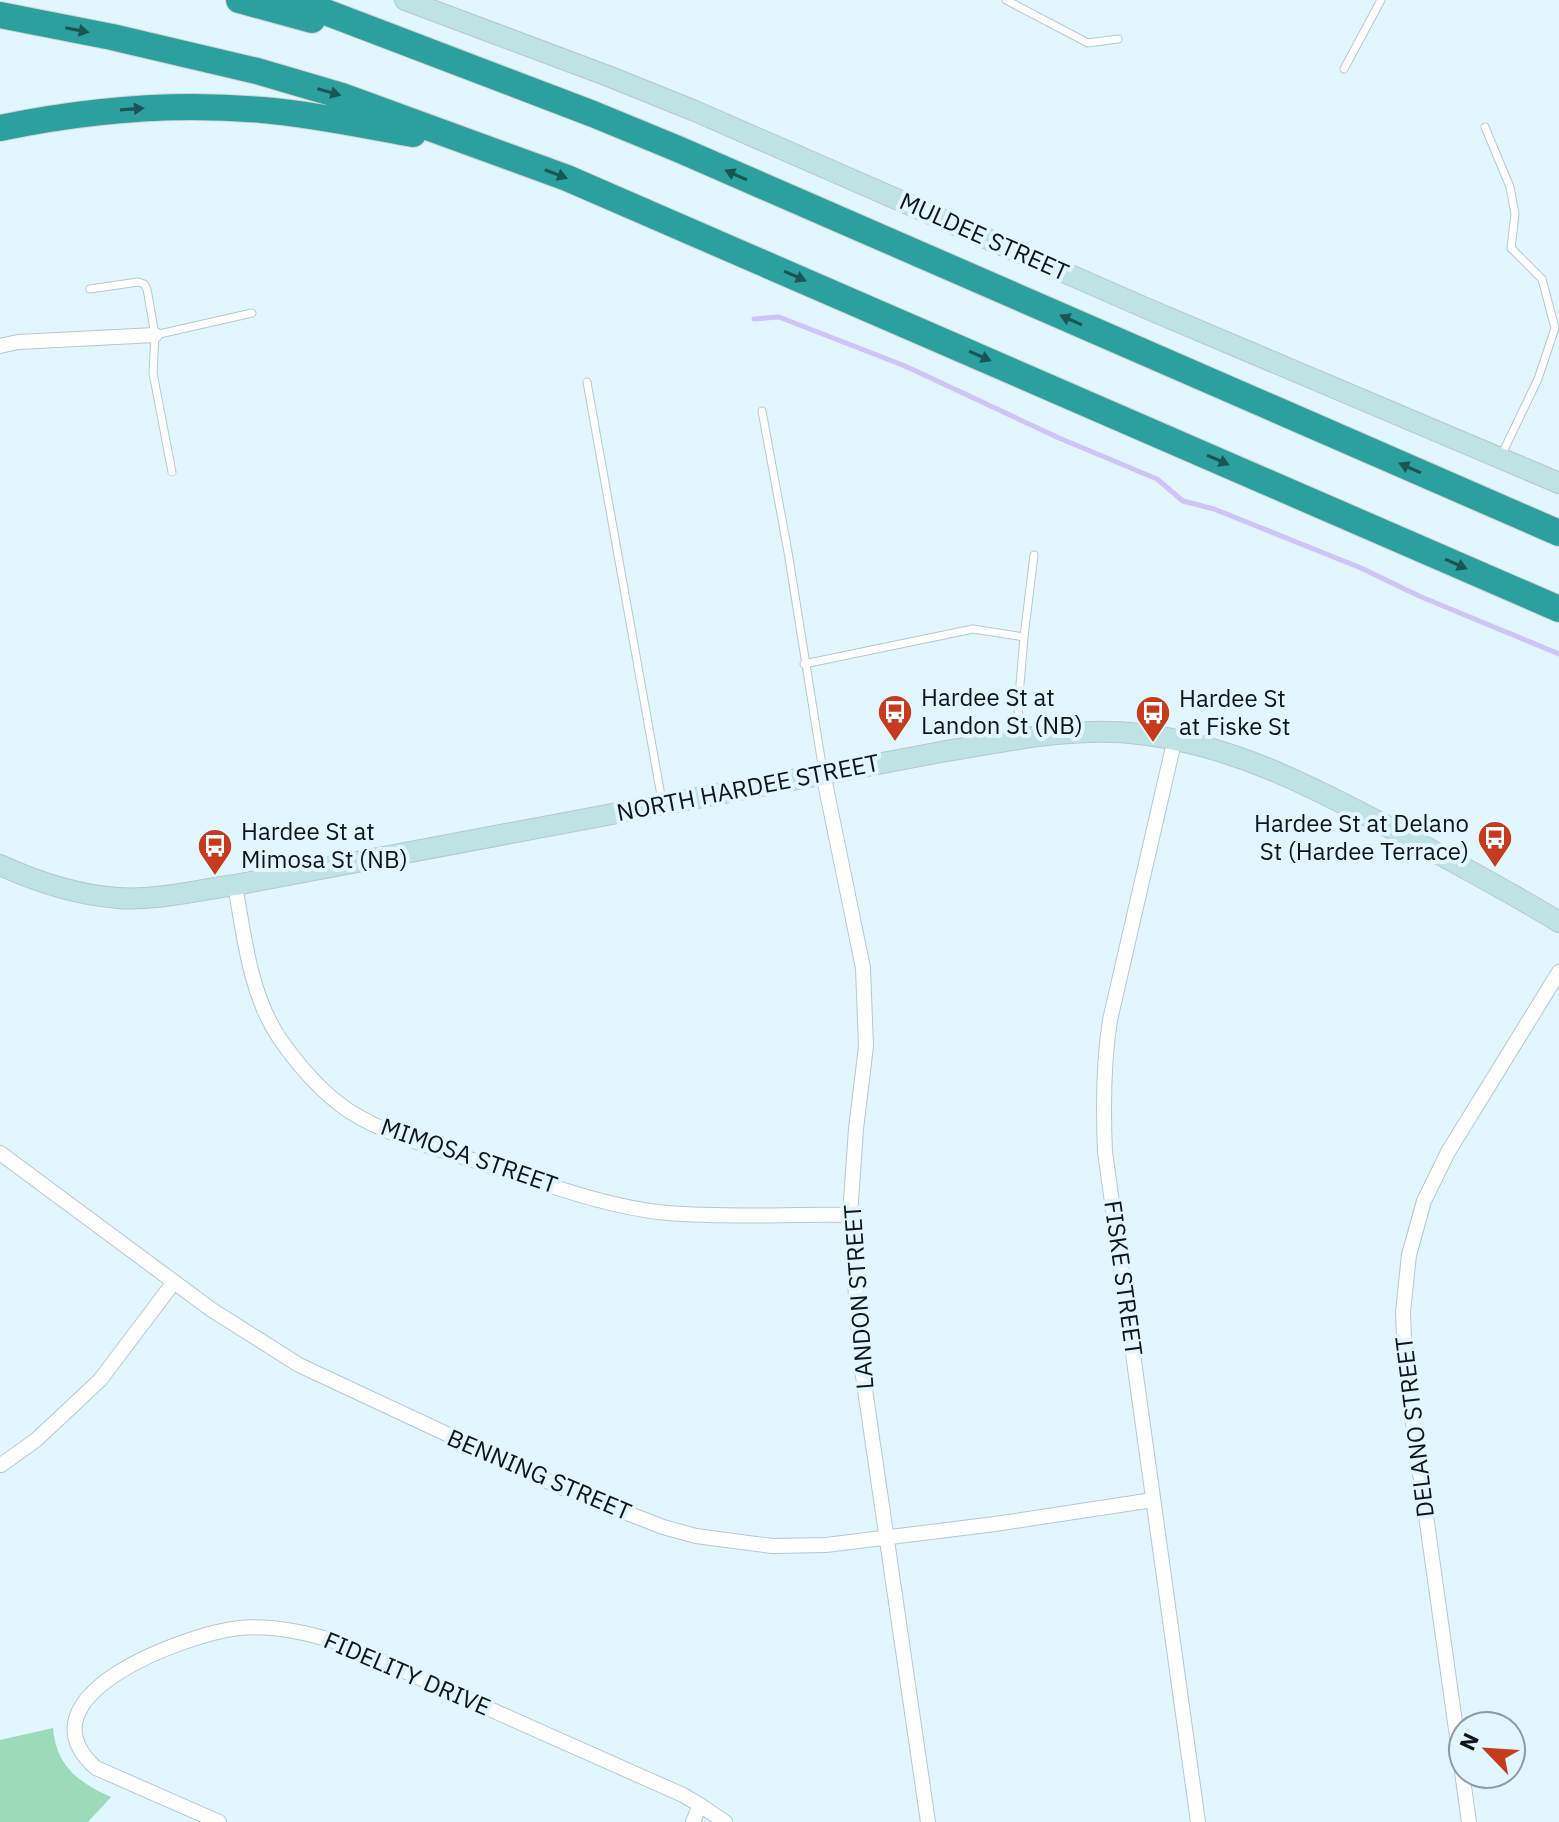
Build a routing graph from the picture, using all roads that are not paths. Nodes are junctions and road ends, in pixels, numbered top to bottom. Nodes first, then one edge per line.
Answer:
1 (239, 0) edge
2 (294, 0) edge
3 (405, 0) edge
4 (1006, 0) edge
5 (1381, 0) edge
6 (0, 15) edge
7 (1118, 39) dead end
8 (1344, 69) dead end
9 (507, 81) junction
10 (1485, 127) dead end
11 (0, 128) edge
12 (483, 147) junction
13 (90, 289) dead end
14 (252, 313) dead end
15 (155, 335) junction
16 (0, 346) edge
17 (587, 382) dead end
18 (762, 411) dead end
19 (1500, 458) junction
20 (172, 472) dead end
21 (1559, 483) edge
22 (1559, 533) edge
23 (1034, 555) dead end
24 (1559, 609) edge
25 (1024, 637) junction
26 (804, 664) junction
27 (1023, 738) junction
28 (1175, 738) junction
29 (823, 773) junction
30 (663, 803) junction
31 (0, 865) edge
32 (235, 885) junction
33 (1559, 922) edge
34 (1559, 972) edge
35 (0, 1153) edge
36 (850, 1215) junction
37 (174, 1282) junction
38 (1, 1465) edge
39 (1153, 1500) junction
40 (888, 1538) junction
41 (700, 1805) junction
42 (219, 1822) edge
43 (693, 1822) edge
44 (725, 1822) edge
45 (928, 1822) edge
46 (1198, 1822) edge
47 (1469, 1822) edge

1 - 9 highway
2 - 9 highway
3 - 19 street, MULDEE STREET
4 - 7 lane
5 - 8 lane
6 -> 12 highway
22 -> 9 highway
10 - 19 lane
11 -> 12 highway
12 -> 24 highway
13 - 15 lane
14 - 15 lane
15 - 16 street
15 - 20 lane
17 - 30 lane
18 - 26 lane
19 - 21 street, MULDEE STREET
23 - 25 lane
25 - 26 lane
25 - 27 lane
26 - 29 lane
27 - 28 street, NORTH HARDEE STREET
27 - 29 street, NORTH HARDEE STREET
28 - 33 street, NORTH HARDEE STREET
28 - 39 street, FISKE STREET
29 - 30 street, NORTH HARDEE STREET
29 - 36 street, LANDON STREET
30 - 32 street, NORTH HARDEE STREET
31 - 32 street, NORTH HARDEE STREET
32 - 36 street, MIMOSA STREET
34 - 47 street, DELANO STREET
35 - 37 street, BENNING STREET
36 - 40 street, LANDON STREET
37 - 38 street
37 - 40 street, BENNING STREET
39 - 40 street, BENNING STREET
39 - 46 street, FISKE STREET
40 - 45 street, LANDON STREET
41 - 42 street, FIDELITY DRIVE
41 - 43 street
41 - 44 street, FIDELITY DRIVE

